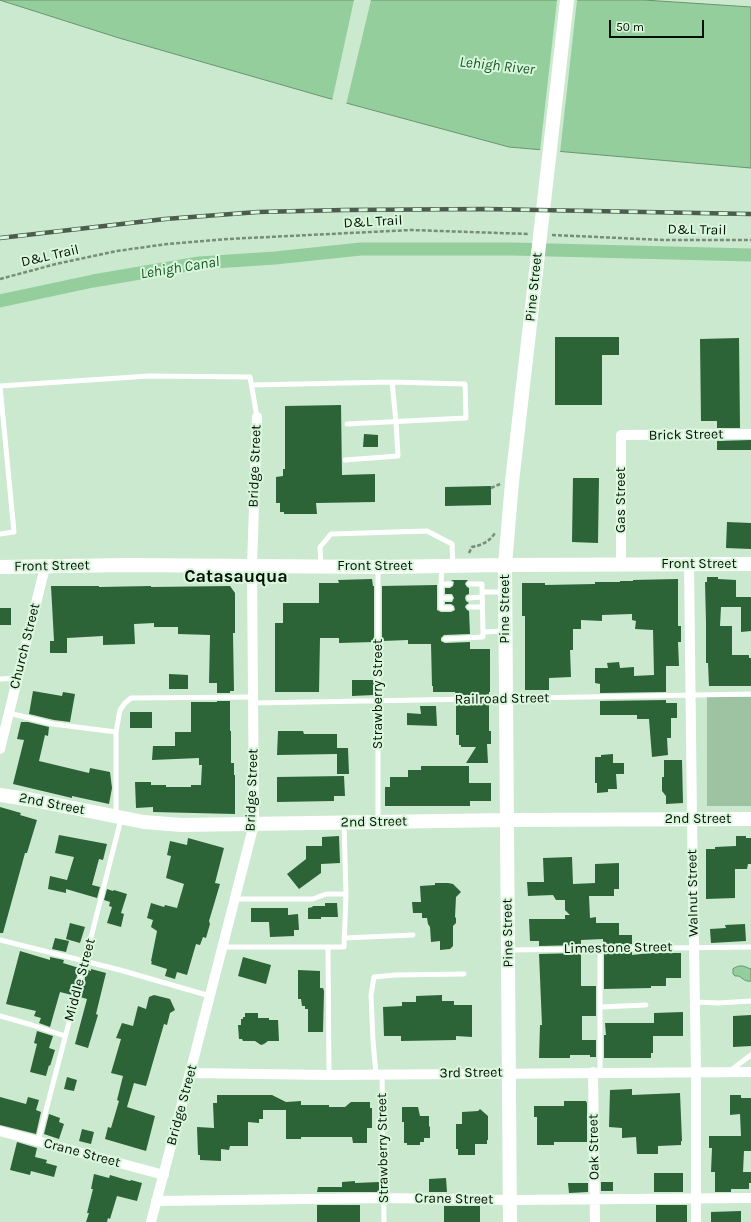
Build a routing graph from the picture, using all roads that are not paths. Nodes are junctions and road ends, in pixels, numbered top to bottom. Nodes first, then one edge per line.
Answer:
1 (567, 0) edge
2 (392, 382) junction
3 (252, 385) junction
4 (257, 416) joint
5 (396, 422) junction
6 (346, 424) dead end
7 (751, 434) edge
8 (621, 436) joint
9 (345, 460) dead end
10 (0, 534) edge
11 (689, 564) junction
12 (751, 564) edge
13 (505, 565) junction
14 (621, 565) junction
15 (252, 566) junction
16 (321, 566) junction
17 (448, 566) junction
18 (0, 567) edge
19 (45, 567) junction
20 (378, 567) junction
21 (441, 584) junction
22 (450, 584) dead end
23 (469, 584) dead end
24 (505, 592) junction
25 (482, 595) junction
26 (441, 598) junction
27 (450, 598) dead end
28 (469, 598) dead end
29 (469, 607) dead end
30 (482, 607) junction
31 (451, 608) dead end
32 (506, 631) junction
33 (483, 632) junction
34 (445, 639) dead end
35 (17, 678) junction
36 (0, 680) edge
37 (690, 694) junction
38 (751, 694) edge
39 (131, 698) joint
40 (506, 699) junction
41 (253, 700) junction
42 (378, 701) junction
43 (9, 714) junction
44 (116, 732) junction
45 (0, 749) edge
46 (0, 795) edge
47 (118, 818) junction
48 (692, 819) junction
49 (751, 819) edge
50 (507, 820) junction
51 (344, 822) junction
52 (378, 822) junction
53 (254, 824) junction
54 (346, 894) junction
55 (235, 899) junction
56 (413, 935) dead end
57 (344, 938) junction
58 (0, 940) edge
59 (222, 947) junction
60 (328, 947) junction
61 (694, 947) junction
62 (751, 947) edge
63 (600, 949) junction
64 (508, 950) junction
65 (85, 961) junction
66 (464, 974) dead end
67 (210, 996) junction
68 (751, 1001) edge
69 (695, 1002) junction
70 (646, 1005) dead end
71 (600, 1007) junction
72 (0, 1016) edge
73 (65, 1036) junction
74 (751, 1055) edge
75 (597, 1072) junction
76 (729, 1072) junction
77 (751, 1072) edge
78 (190, 1073) junction
79 (509, 1073) junction
80 (696, 1073) junction
81 (379, 1074) junction
82 (329, 1075) junction
83 (0, 1131) edge
84 (38, 1141) junction
85 (164, 1174) junction
86 (384, 1198) junction
87 (696, 1198) junction
88 (751, 1198) edge
89 (594, 1199) junction
90 (510, 1200) junction
91 (156, 1201) junction
92 (151, 1222) edge
93 (384, 1222) edge
94 (510, 1222) edge
95 (595, 1222) edge
96 (696, 1222) edge

1 - 13 main road, Pine Street
2 - 3 lane
2 - 5 lane
2 - 5 lane
3 - 4 lane
3 - 10 lane
4 - 15 street, Bridge Street
5 - 6 lane
5 - 9 lane
7 - 8 street, Brick Street
8 - 14 street, Gas Street
11 - 12 main road, Front Street
11 - 14 main road, Front Street
11 - 37 street, Walnut Street
13 - 14 main road, Front Street
13 - 17 main road, Front Street
13 - 24 main road, Pine Street
15 - 16 main road, Front Street
15 - 19 main road, Front Street
15 - 41 street, Bridge Street
16 - 17 lane
16 - 20 main road, Front Street
17 - 20 main road, Front Street
17 - 21 lane
18 - 19 main road, Front Street
19 - 35 street, Church Street
20 - 42 lane, Strawberry Street
21 - 22 lane
21 - 26 lane
23 - 25 lane
24 - 25 lane
24 - 32 main road, Pine Street
25 - 28 lane
25 - 30 lane
26 - 27 lane
26 - 31 lane
29 - 30 lane
30 - 33 lane
32 - 33 lane
32 - 40 main road, Pine Street
33 - 34 lane
35 - 36 lane
35 - 43 street, Church Street
37 - 38 lane, Railroad Street
37 - 40 lane, Railroad Street
37 - 48 street, Walnut Street
39 - 41 lane, Railroad Street
39 - 44 lane, Middle Street
40 - 42 lane, Railroad Street
40 - 50 main road, Pine Street
41 - 42 lane, Railroad Street
41 - 53 street, Bridge Street
42 - 52 lane, Strawberry Street
43 - 44 lane
43 - 45 street, Church Street
44 - 47 lane, Middle Street
46 - 47 main road, 2nd Street
47 - 53 main road, 2nd Street
47 - 65 lane, Middle Street
48 - 49 main road, 2nd Street
48 - 50 main road, 2nd Street
48 - 61 street, Walnut Street
50 - 52 main road, 2nd Street
50 - 64 main road, Pine Street
51 - 52 main road, 2nd Street
51 - 53 main road, 2nd Street
51 - 54 lane
53 - 55 street, Bridge Street
54 - 55 lane
54 - 57 lane
55 - 59 street, Bridge Street
56 - 57 lane
57 - 60 lane
58 - 65 lane
59 - 60 lane
59 - 67 street, Bridge Street
60 - 82 lane
61 - 62 lane, Limestone Street
61 - 63 lane, Limestone Street
61 - 69 street, Walnut Street
63 - 64 lane, Limestone Street
63 - 71 lane
64 - 79 main road, Pine Street
65 - 67 lane
65 - 73 lane, Middle Street
66 - 81 lane, Strawberry Street
67 - 78 street, Bridge Street
68 - 69 lane
69 - 80 street, Walnut Street
70 - 71 lane
71 - 75 lane
72 - 73 lane
73 - 84 lane, Middle Street
74 - 76 lane
75 - 79 street, 3rd Street
75 - 80 street, 3rd Street
75 - 89 street, Oak Street
76 - 77 street, 3rd Street
76 - 80 street, 3rd Street
78 - 82 street, 3rd Street
78 - 85 street, Bridge Street
79 - 81 street, 3rd Street
79 - 90 main road, Pine Street
80 - 87 street, Walnut Street
81 - 82 street, 3rd Street
81 - 86 lane, Strawberry Street
83 - 84 street, Crane Street
84 - 85 street, Crane Street
85 - 91 street, Bridge Street
86 - 90 street, Crane Street
86 - 91 street, Crane Street
86 - 93 lane, Strawberry Street
87 - 88 street, Crane Street
87 - 89 street, Crane Street
87 - 96 street, Walnut Street
89 - 90 street, Crane Street
89 - 95 street, Oak Street
90 - 94 main road, Pine Street
91 - 92 street, Bridge Street

